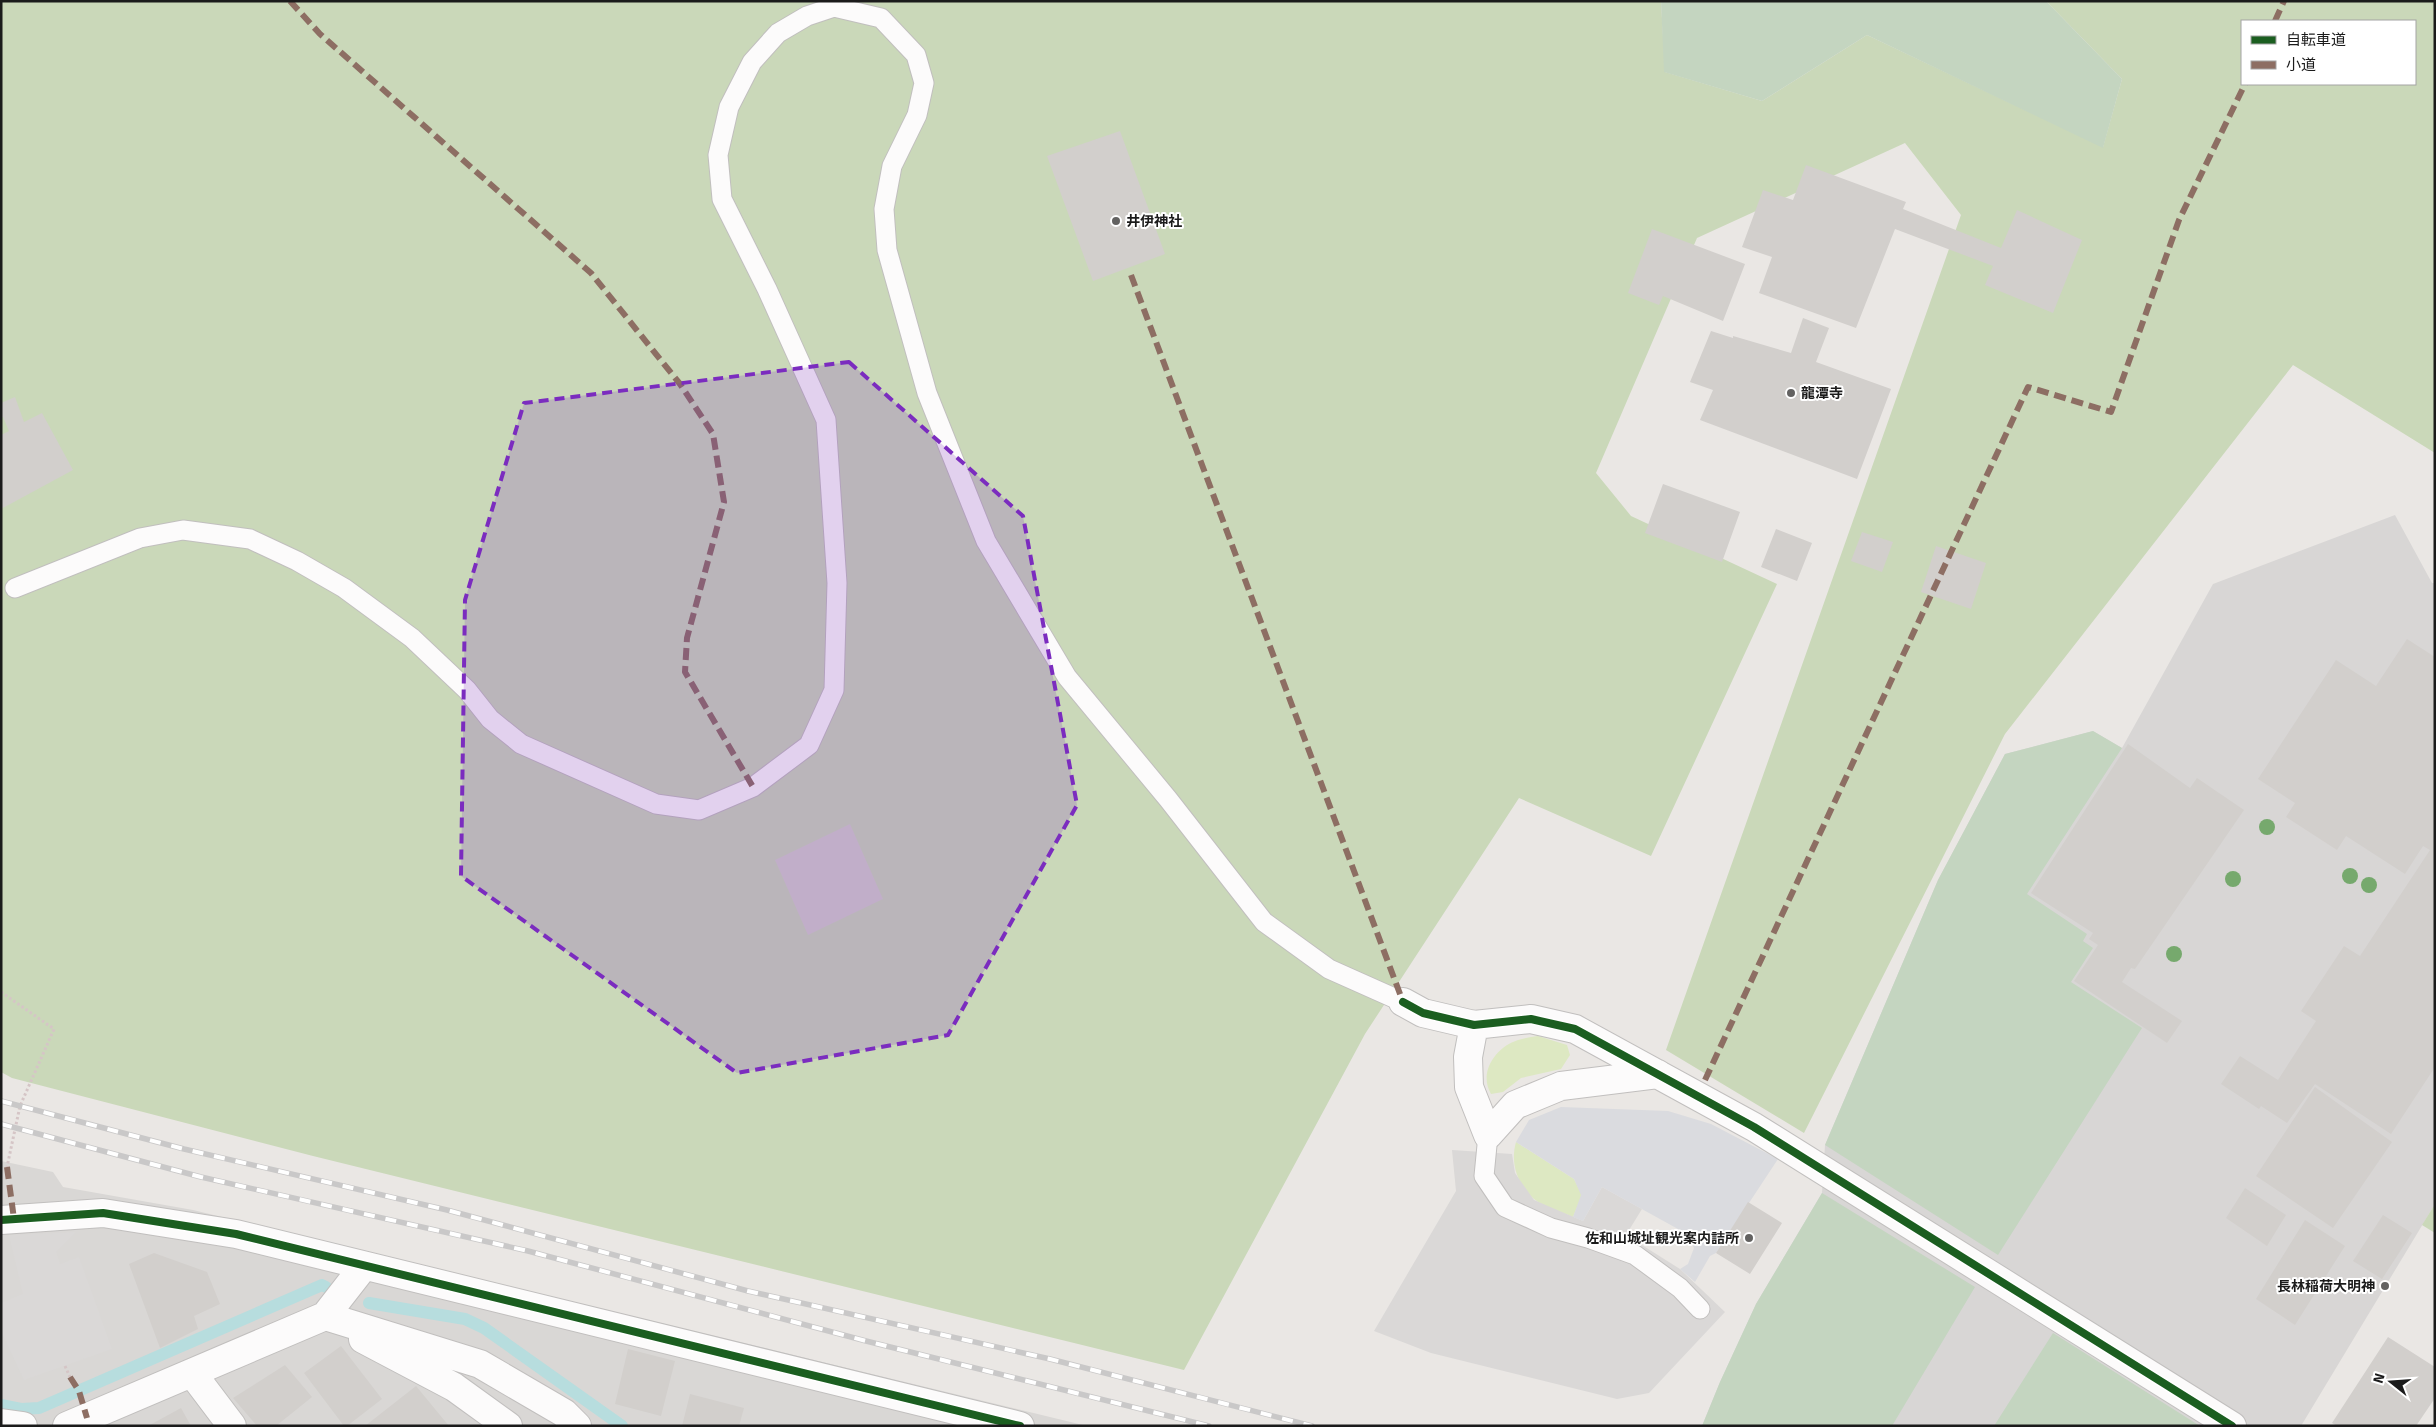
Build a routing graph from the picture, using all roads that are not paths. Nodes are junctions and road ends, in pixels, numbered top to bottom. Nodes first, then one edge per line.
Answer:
1 (15, 588) dead end
2 (1403, 1002) joint
3 (1474, 1025) junction
4 (1658, 1074) junction
5 (1488, 1135) junction
6 (1, 1220) edge
7 (364, 1266) junction
8 (1700, 1309) dead end
9 (325, 1316) junction
10 (192, 1373) junction
11 (1, 1423) edge
12 (23, 1426) edge
13 (67, 1426) edge
14 (232, 1426) edge
15 (508, 1426) edge
16 (577, 1426) edge
17 (1020, 1426) edge
18 (2232, 1426) edge

1 - 2 lane
2 - 3 street
3 - 4 street
3 - 5 street
4 - 5 street
4 - 18 street
5 - 8 lane
6 - 7 street
7 - 9 street
7 - 17 street
9 - 10 street
9 - 15 street
9 - 16 street
10 - 13 street
10 - 14 street
11 - 12 street

